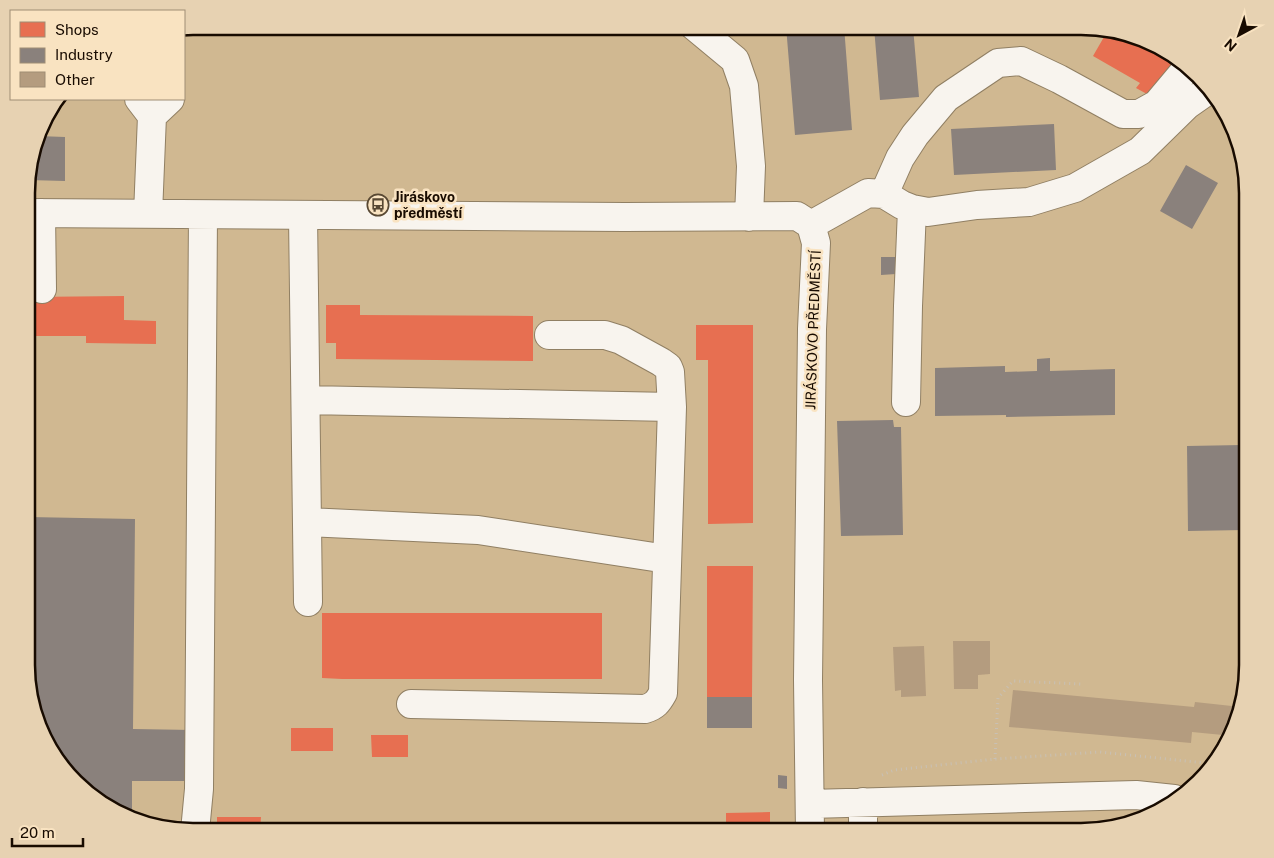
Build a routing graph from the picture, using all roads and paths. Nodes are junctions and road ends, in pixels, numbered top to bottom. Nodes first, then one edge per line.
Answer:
1 (705, 35) edge
2 (1183, 73) edge
3 (1204, 94) edge
4 (154, 104) edge
5 (884, 194) junction
6 (912, 209) junction
7 (35, 213) edge
8 (148, 214) junction
9 (203, 215) junction
10 (303, 215) junction
11 (749, 216) junction
12 (35, 222) edge
13 (811, 224) junction
14 (42, 289) dead end
15 (549, 334) dead end
16 (306, 400) junction
17 (906, 402) dead end
18 (672, 407) junction
19 (307, 522) junction
20 (667, 559) junction
21 (308, 602) dead end
22 (1082, 684) dead end
23 (411, 704) dead end
24 (995, 759) junction
25 (1205, 763) edge
26 (877, 777) dead end
27 (1166, 798) edge
28 (863, 802) junction
29 (810, 804) junction
30 (196, 823) edge
31 (810, 823) edge
32 (863, 823) edge

1 - 11 street
2 - 5 street
3 - 6 street
4 - 8 street
5 - 6 street
5 - 13 street
6 - 17 street
7 - 8 street
8 - 9 street
9 - 10 street
9 - 30 street
10 - 11 street
10 - 16 street
11 - 13 street
12 - 14 street
13 - 29 street, JIRÁSKOVO PŘEDMĚSTÍ
15 - 18 street
16 - 18 street
16 - 19 street
18 - 20 street
19 - 20 street
19 - 21 street
20 - 23 street
22 - 24 path
24 - 25 path
24 - 26 path
27 - 28 street
28 - 29 street
28 - 32 street
29 - 31 street, JIRÁSKOVO PŘEDMĚSTÍ

